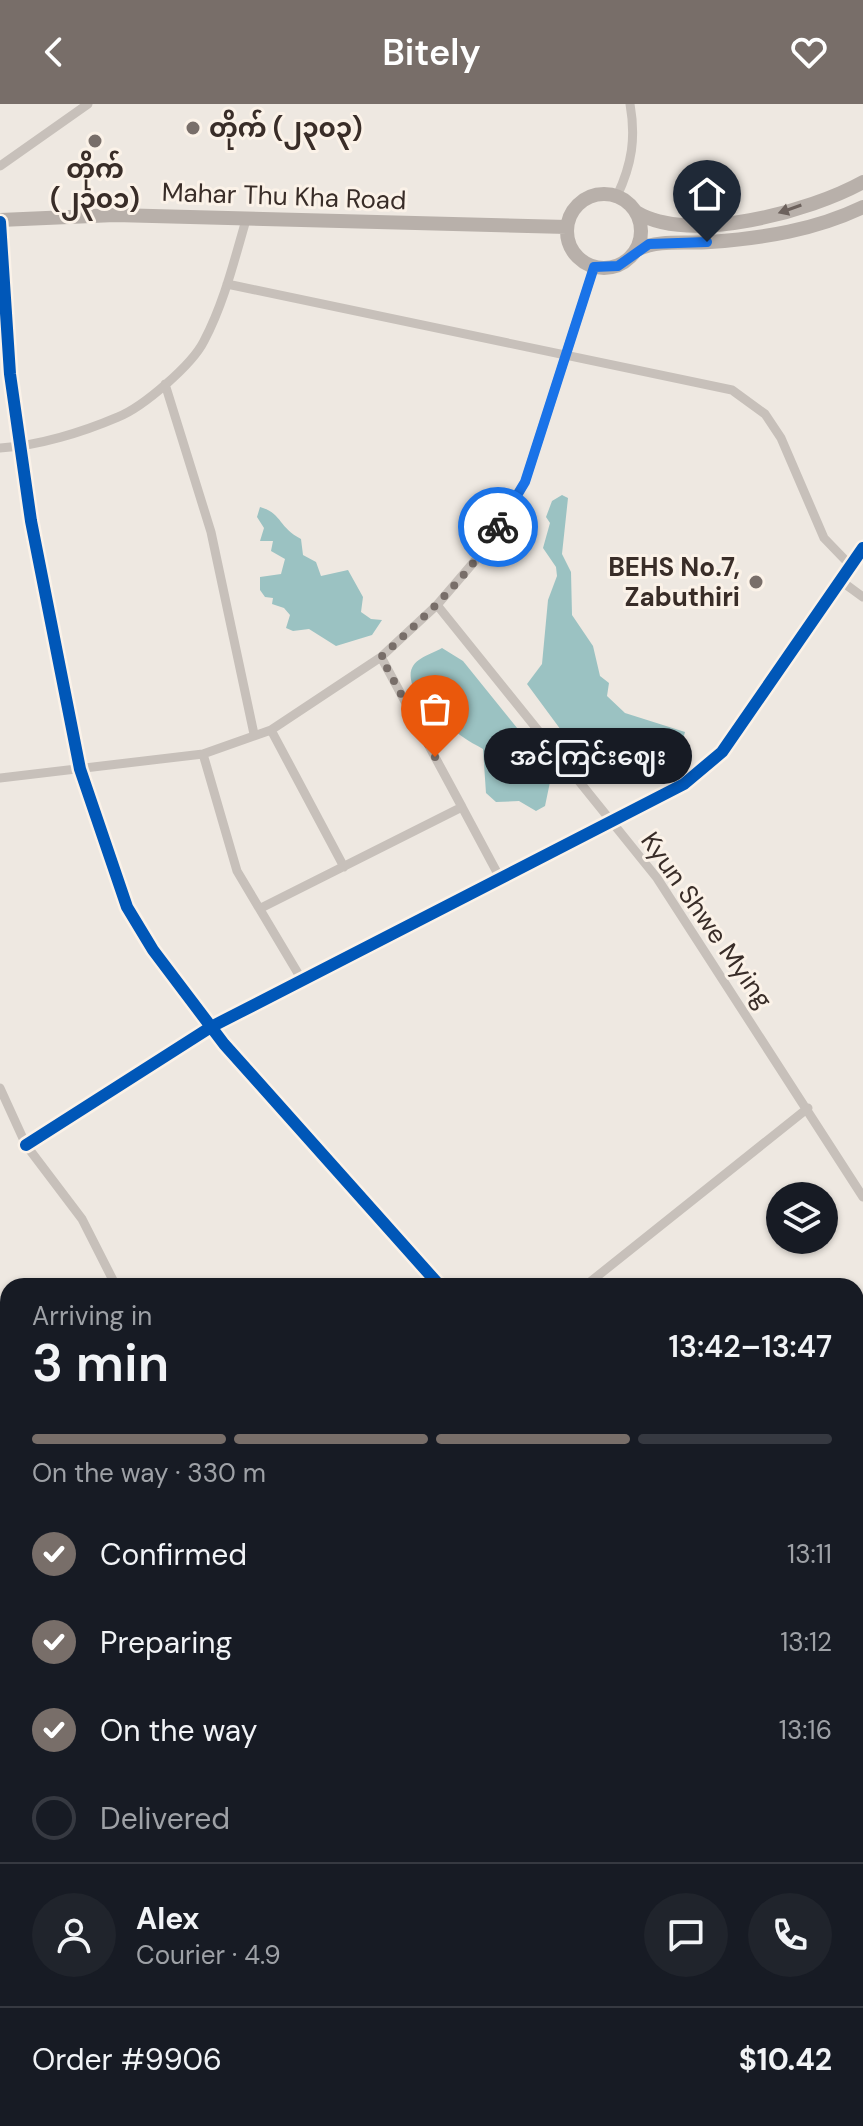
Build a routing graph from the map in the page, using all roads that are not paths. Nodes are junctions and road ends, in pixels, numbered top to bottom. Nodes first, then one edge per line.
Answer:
1 (88, 104) edge
2 (630, 104) edge
3 (0, 166) edge
4 (858, 184) edge
5 (617, 196) junction
6 (863, 207) edge
7 (636, 212) junction
8 (246, 220) junction
9 (0, 221) edge
10 (567, 227) junction
11 (636, 250) junction
12 (594, 267) junction
13 (227, 284) junction
14 (568, 355) junction
15 (165, 384) junction
16 (18, 447) junction
17 (0, 448) edge
18 (863, 548) edge
19 (851, 566) junction
20 (841, 581) junction
21 (863, 597) edge
22 (437, 605) junction
23 (381, 657) junction
24 (271, 730) junction
25 (254, 734) junction
26 (203, 754) junction
27 (80, 769) junction
28 (0, 778) edge
29 (462, 807) junction
30 (612, 823) junction
31 (344, 867) junction
32 (500, 878) junction
33 (261, 908) junction
34 (302, 980) junction
35 (211, 1027) junction
36 (0, 1088) edge
37 (808, 1108) junction
38 (26, 1145) junction
39 (863, 1197) edge
40 (112, 1278) edge
41 (433, 1278) edge
42 (599, 1278) edge

1 - 3 street
2 - 5 street
4 - 6 street
4 -> 7 main road
5 - 7 main road
5 - 10 main road
6 - 11 main road
7 - 11 main road
8 - 9 main road, Mahar Thu Kha Road
8 - 10 main road, Mahar Thu Kha Road
8 - 13 street
9 - 16 street
10 - 12 main road
11 - 12 main road
12 - 14 street
13 - 14 street
13 - 15 street
14 - 19 street
14 - 22 street
15 - 16 street
15 - 25 street
16 - 17 street
16 - 27 street
18 - 19 street
19 - 20 street
20 - 21 street
20 - 30 street
22 - 23 street
22 - 30 street, Kyun Shwe Mying
23 - 24 street
23 - 29 street
24 - 25 street
24 - 31 street
25 - 26 street
26 - 27 street
26 - 33 street
27 - 28 street
27 - 35 street
29 - 31 street
29 - 32 street
30 - 32 street
30 - 37 street, Kyun Shwe Mying
31 - 33 street
32 - 34 street
33 - 34 street
34 - 35 street
35 - 38 street
35 - 41 street
36 - 38 street
37 - 39 street, Kyun Shwe Mying
37 - 42 street
38 - 40 street

